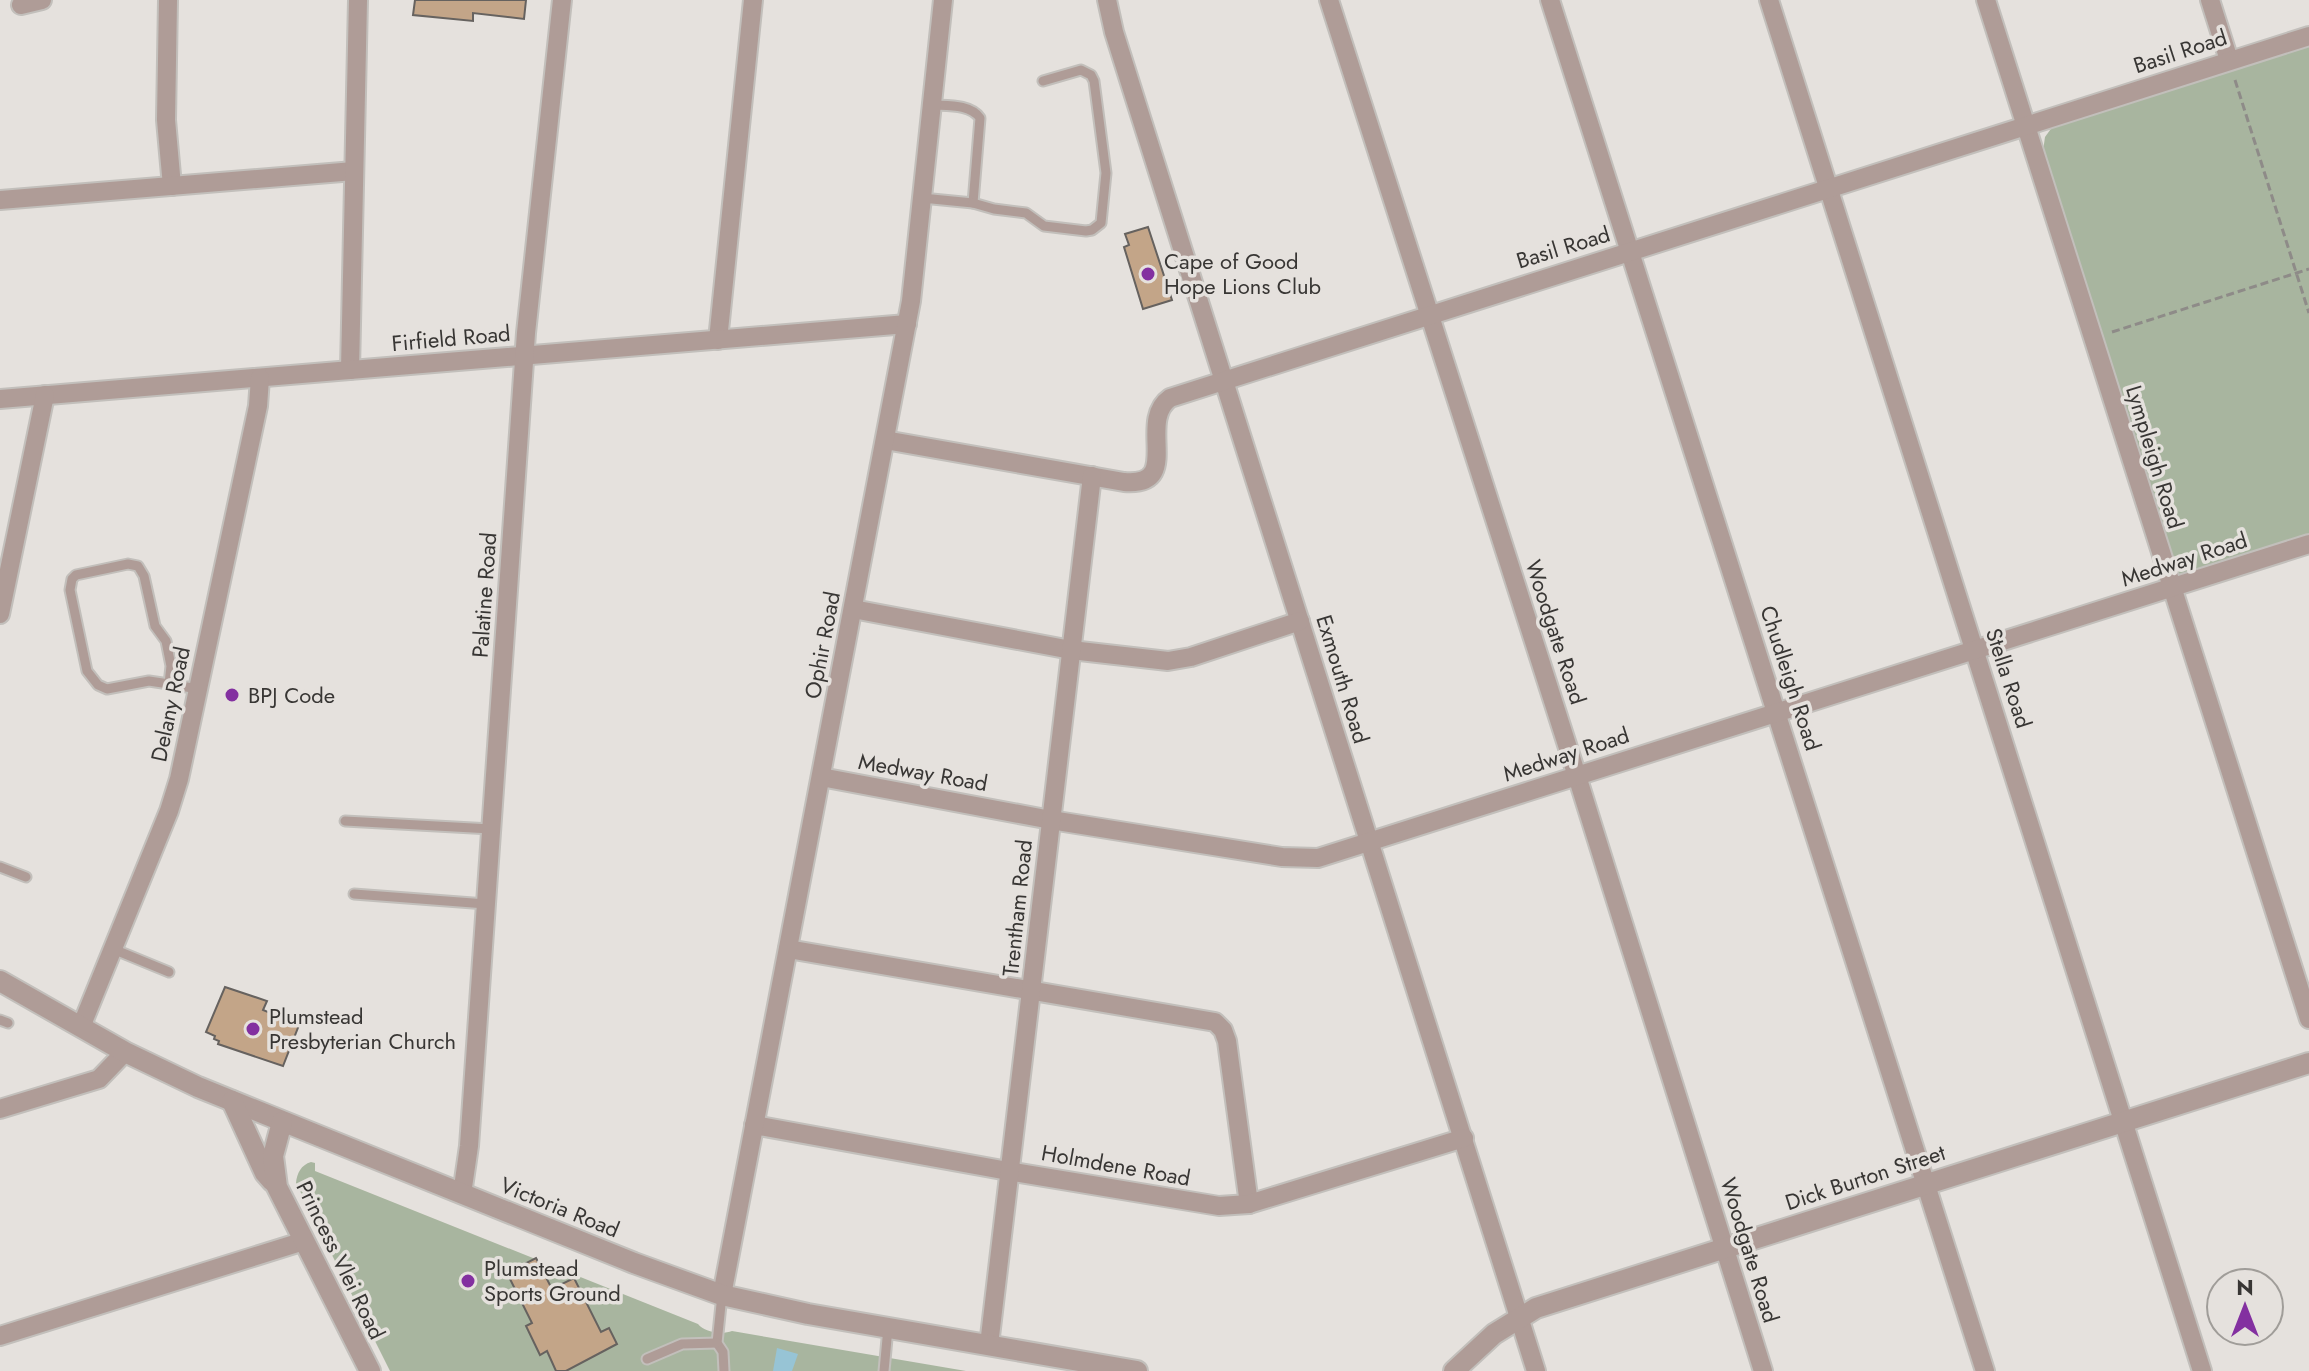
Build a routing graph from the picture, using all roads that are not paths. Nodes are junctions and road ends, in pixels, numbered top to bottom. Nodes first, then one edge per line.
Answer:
1 (42, 0) edge
2 (168, 0) edge
3 (358, 0) edge
4 (562, 0) edge
5 (753, 0) edge
6 (943, 0) edge
7 (1107, 0) edge
8 (1329, 0) edge
9 (1550, 0) edge
10 (1769, 0) edge
11 (1986, 0) edge
12 (2210, 0) edge
13 (21, 5) dead end
14 (2309, 36) edge
15 (2229, 60) junction
16 (1043, 81) dead end
17 (932, 105) junction
18 (2026, 126) junction
19 (354, 171) junction
20 (172, 186) junction
21 (1829, 188) junction
22 (922, 198) junction
23 (0, 200) edge
24 (973, 203) junction
25 (1630, 251) junction
26 (1429, 314) junction
27 (907, 324) junction
28 (718, 340) junction
29 (524, 356) junction
30 (350, 370) junction
31 (260, 378) junction
32 (1223, 380) junction
33 (45, 395) junction
34 (0, 399) edge
35 (885, 440) junction
36 (1092, 476) junction
37 (2309, 544) edge
38 (2171, 588) junction
39 (853, 609) junction
40 (0, 614) edge
41 (1300, 621) junction
42 (1071, 650) junction
43 (1975, 651) junction
44 (169, 684) junction
45 (198, 689) junction
46 (1777, 713) junction
47 (1577, 776) junction
48 (821, 777) junction
49 (1051, 820) junction
50 (345, 821) dead end
51 (491, 829) junction
52 (1369, 842) junction
53 (0, 867) edge
54 (26, 877) dead end
55 (354, 894) dead end
56 (486, 904) junction
57 (113, 949) junction
58 (788, 949) junction
59 (169, 972) dead end
60 (0, 981) edge
61 (1031, 990) junction
62 (2309, 1019) edge
63 (81, 1027) junction
64 (125, 1052) junction
65 (2309, 1063) edge
66 (232, 1101) junction
67 (0, 1109) edge
68 (2124, 1120) junction
69 (282, 1122) junction
70 (754, 1125) junction
71 (1464, 1138) junction
72 (1008, 1171) junction
73 (1925, 1183) junction
74 (277, 1187) junction
75 (462, 1194) junction
76 (1249, 1204) junction
77 (304, 1241) junction
78 (1724, 1248) junction
79 (722, 1295) junction
80 (1519, 1317) junction
81 (888, 1328) junction
82 (0, 1336) edge
83 (717, 1343) junction
84 (989, 1345) junction
85 (647, 1359) dead end
86 (370, 1371) edge
87 (724, 1371) edge
88 (884, 1371) edge
89 (1137, 1371) edge
90 (1454, 1371) edge
91 (1536, 1371) edge
92 (1763, 1371) edge
93 (1985, 1371) edge
94 (2202, 1371) edge

1 - 13 street
2 - 20 street
3 - 19 street
4 - 29 street, Palatine Road
5 - 28 street
6 - 17 street, Ophir Road
7 - 32 street, Exmouth Road
8 - 26 street, Woodgate Road
9 - 25 street, Chudleigh Road
10 - 21 street, Stella Road
11 - 18 street, Lympleigh Road
12 - 15 street
14 - 15 street, Basil Road
15 - 18 street, Basil Road
16 - 24 lane
17 - 22 street, Ophir Road
17 - 24 lane
18 - 21 street, Basil Road
18 - 38 street, Lympleigh Road
19 - 20 street
19 - 30 street
20 - 23 street
21 - 25 street, Basil Road
21 - 43 street, Stella Road
22 - 24 lane
22 - 27 street, Ophir Road
25 - 26 street, Basil Road
25 - 46 street, Chudleigh Road
26 - 32 street, Basil Road
26 - 47 street, Woodgate Road
27 - 28 street, Firfield Road
27 - 35 street, Ophir Road
28 - 29 street, Firfield Road
29 - 30 street, Firfield Road
29 - 51 street, Palatine Road
30 - 31 street, Firfield Road
31 - 33 street, Firfield Road
31 - 45 street, Delany Road
32 - 36 street, Basil Road
32 - 41 street, Exmouth Road
33 - 34 street, Firfield Road
33 - 40 street
35 - 36 street, Basil Road
35 - 39 street, Ophir Road
36 - 42 street, Trentham Road
37 - 38 street, Medway Road
38 - 43 street, Medway Road
38 - 62 street, Lympleigh Road
39 - 42 street
39 - 48 street, Ophir Road
41 - 42 street
41 - 52 street, Exmouth Road
42 - 49 street, Trentham Road
43 - 46 street, Medway Road
43 - 68 street, Stella Road
44 - 44 lane
44 - 45 lane
45 - 57 street, Delany Road
46 - 47 street, Medway Road
46 - 73 street, Chudleigh Road
47 - 52 street, Medway Road
47 - 78 street, Woodgate Road
48 - 49 street, Medway Road
48 - 58 street, Ophir Road
49 - 52 street, Medway Road
49 - 61 street, Trentham Road
50 - 51 lane
51 - 56 street, Palatine Road
52 - 71 street, Exmouth Road
53 - 54 lane
55 - 56 lane
56 - 75 street, Palatine Road
57 - 59 lane
57 - 63 street, Delany Road
58 - 61 street
58 - 70 street, Ophir Road
60 - 63 street, Victoria Road
61 - 72 street, Trentham Road
61 - 76 street
63 - 64 street, Victoria Road
64 - 66 street, Victoria Road
64 - 67 street
65 - 68 street, Dick Burton Street
66 - 69 street, Victoria Road
66 - 74 street
68 - 73 street, Dick Burton Street
68 - 94 street, Stella Road
69 - 74 street, Princess Vlei Road
69 - 75 street, Victoria Road
70 - 72 street, Holmdene Road
70 - 79 street, Ophir Road
71 - 76 street, Holmdene Road
71 - 80 street, Exmouth Road
72 - 76 street, Holmdene Road
72 - 84 street, Trentham Road
73 - 78 street, Dick Burton Street
73 - 93 street, Chudleigh Road
74 - 77 street, Princess Vlei Road
75 - 79 street, Victoria Road
77 - 82 street
77 - 86 street, Princess Vlei Road
78 - 80 street, Dick Burton Street
78 - 92 street, Woodgate Road
79 - 81 street, Victoria Road
79 - 83 lane
80 - 90 street, Dick Burton Street
80 - 91 street, Exmouth Road
81 - 84 street, Victoria Road
81 - 88 lane
83 - 85 lane
83 - 87 lane
84 - 89 street, Victoria Road

